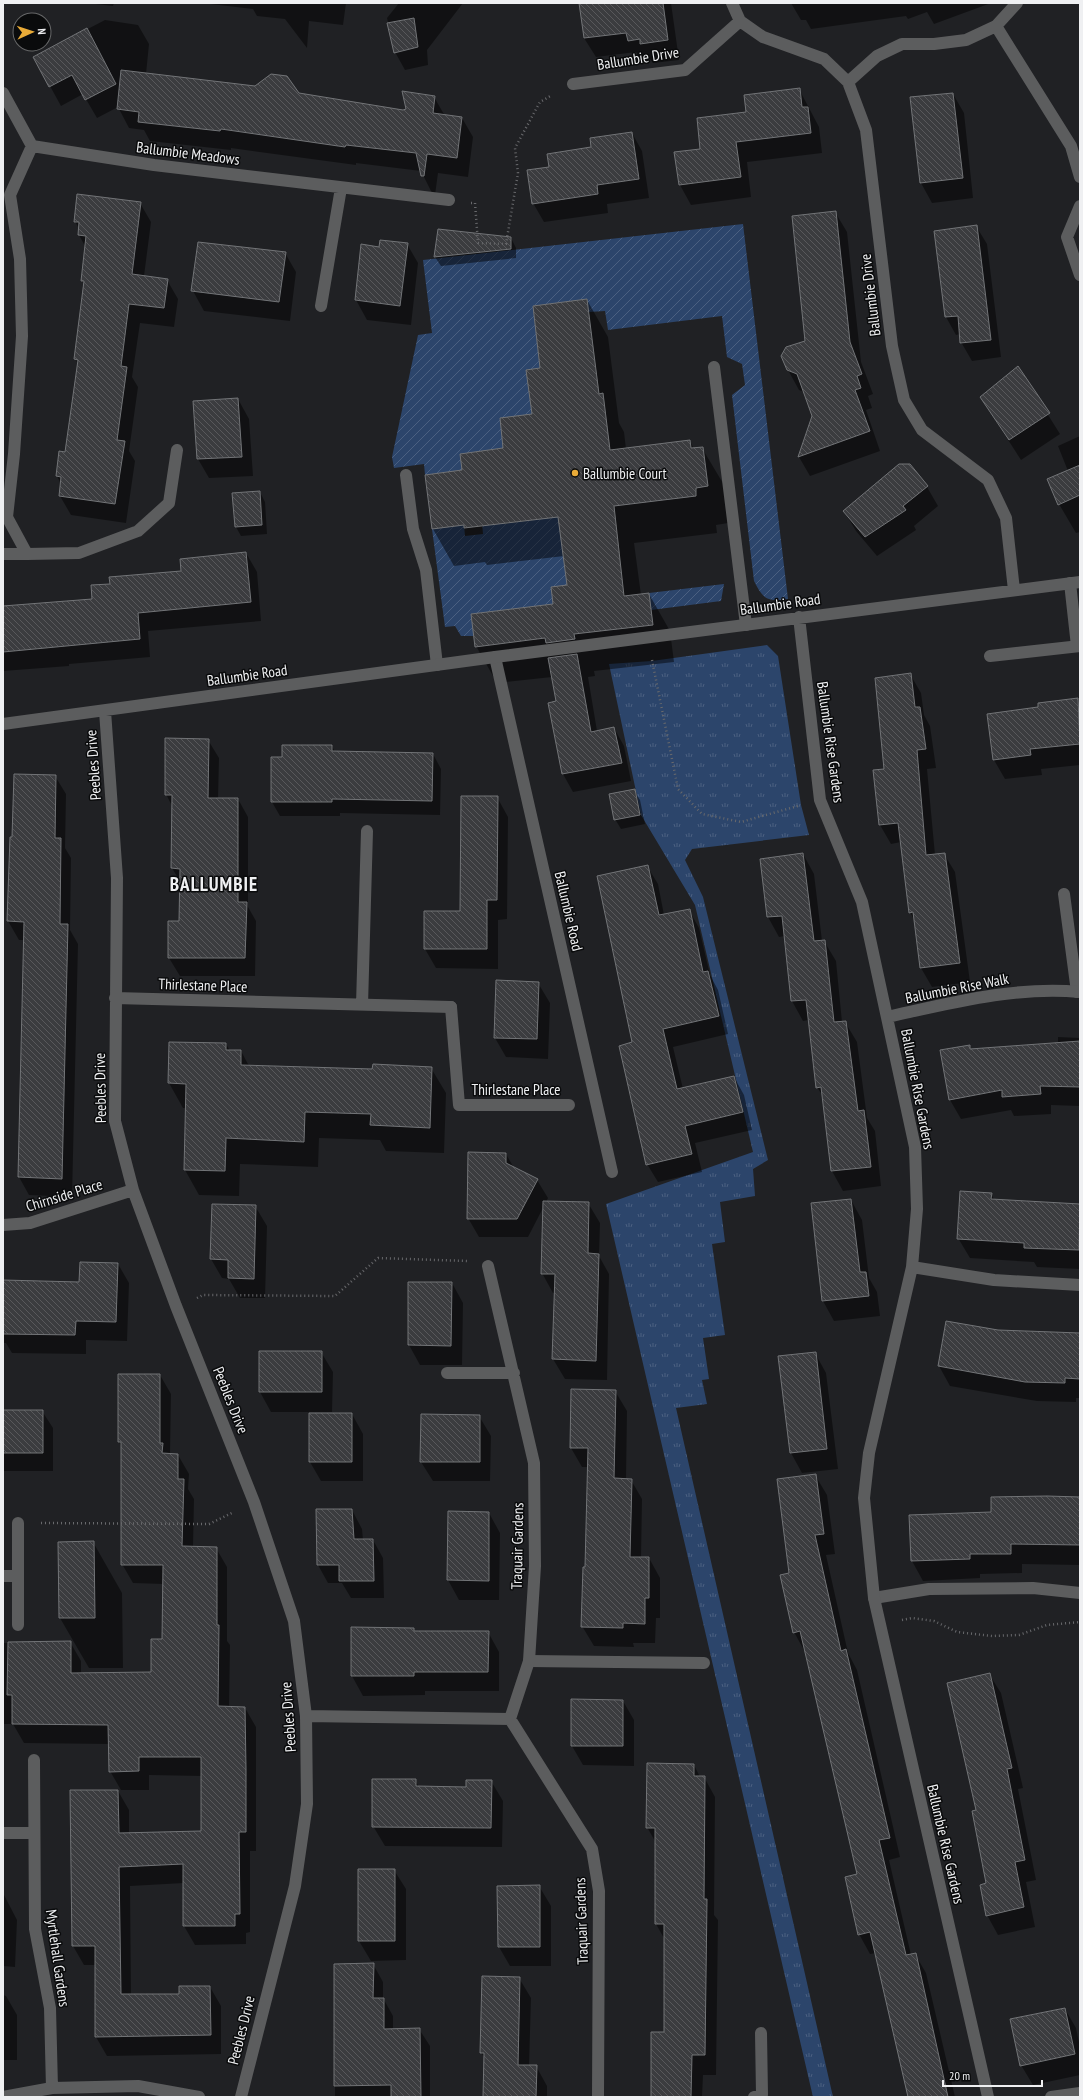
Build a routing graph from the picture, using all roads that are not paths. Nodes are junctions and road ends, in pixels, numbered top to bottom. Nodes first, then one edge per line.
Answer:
1 (732, 3) edge
2 (1017, 3) edge
3 (740, 21) junction
4 (996, 26) junction
5 (848, 82) junction
6 (573, 84) road end
7 (3, 93) edge
8 (32, 146) junction
9 (1080, 177) edge
10 (341, 188) junction
11 (449, 200) road end
12 (1080, 206) edge
13 (1080, 275) edge
14 (321, 306) dead end
15 (714, 367) dead end
16 (177, 450) dead end
17 (406, 474) dead end
18 (3, 554) edge
19 (27, 554) junction
20 (1075, 583) edge
21 (1014, 590) junction
22 (799, 617) junction
23 (746, 625) junction
24 (1079, 646) edge
25 (990, 656) dead end
26 (495, 657) junction
27 (437, 665) junction
28 (105, 712) junction
29 (3, 724) edge
30 (367, 831) dead end
31 (1064, 894) dead end
32 (1079, 992) edge
33 (115, 998) junction
34 (362, 1005) junction
35 (888, 1017) junction
36 (569, 1105) dead end
37 (612, 1172) dead end
38 (133, 1190) junction
39 (3, 1225) edge
40 (488, 1266) road end
41 (912, 1267) junction
42 (1080, 1285) edge
43 (514, 1373) junction
44 (447, 1374) dead end
45 (18, 1523) road end
46 (3, 1576) edge
47 (18, 1576) junction
48 (1080, 1593) edge
49 (874, 1598) junction
50 (18, 1625) dead end
51 (529, 1661) junction
52 (704, 1663) dead end
53 (306, 1716) junction
54 (510, 1719) junction
55 (34, 1760) dead end
56 (3, 1833) edge
57 (34, 1833) junction
58 (761, 2033) dead end
59 (52, 2088) junction
60 (1080, 2093) edge
61 (3, 2097) edge
62 (199, 2097) edge
63 (241, 2097) edge
64 (598, 2097) edge
65 (754, 2097) edge
66 (988, 2097) edge
67 (1051, 2097) edge

1 - 3 street
2 - 4 street
3 - 5 street, Ballumbie Drive
3 - 6 street, Ballumbie Drive
4 - 5 street
4 - 9 street
5 - 21 street, Ballumbie Drive
7 - 8 street
8 - 10 street, Ballumbie Meadows
8 - 19 street
10 - 11 street, Ballumbie Meadows
10 - 14 street
12 - 13 street
15 - 23 street
16 - 19 street
17 - 27 street
18 - 19 street
20 - 21 street, Ballumbie Road
20 - 24 street, Ballumbie Road
21 - 22 street, Ballumbie Road
22 - 23 street, Ballumbie Road
22 - 35 street, Ballumbie Rise Gardens
23 - 26 street, Ballumbie Road
24 - 25 street, Ballumbie Road
26 - 27 street, Ballumbie Road
26 - 37 street, Ballumbie Road
27 - 28 street, Ballumbie Road
28 - 29 street, Ballumbie Road
28 - 33 street, Peebles Drive
30 - 34 street
31 - 32 street
32 - 35 street, Ballumbie Rise Walk
33 - 34 street, Thirlestane Place
33 - 38 street, Peebles Drive
34 - 36 street, Thirlestane Place
35 - 41 street, Ballumbie Rise Gardens
38 - 39 street, Chirnside Place
38 - 53 street, Peebles Drive
40 - 43 street, Traquair Gardens
41 - 42 street
41 - 49 street, Ballumbie Rise Gardens
43 - 44 street
43 - 51 street, Traquair Gardens
45 - 47 street
46 - 47 street
47 - 50 street
48 - 49 street
49 - 66 street, Ballumbie Rise Gardens
51 - 52 street
51 - 54 street, Traquair Gardens
53 - 54 street
53 - 63 street, Peebles Drive
54 - 64 street, Traquair Gardens
55 - 57 street, Myrtlehall Gardens
56 - 57 street
57 - 59 street, Myrtlehall Gardens
58 - 65 street
59 - 61 street
59 - 62 street
60 - 67 street

